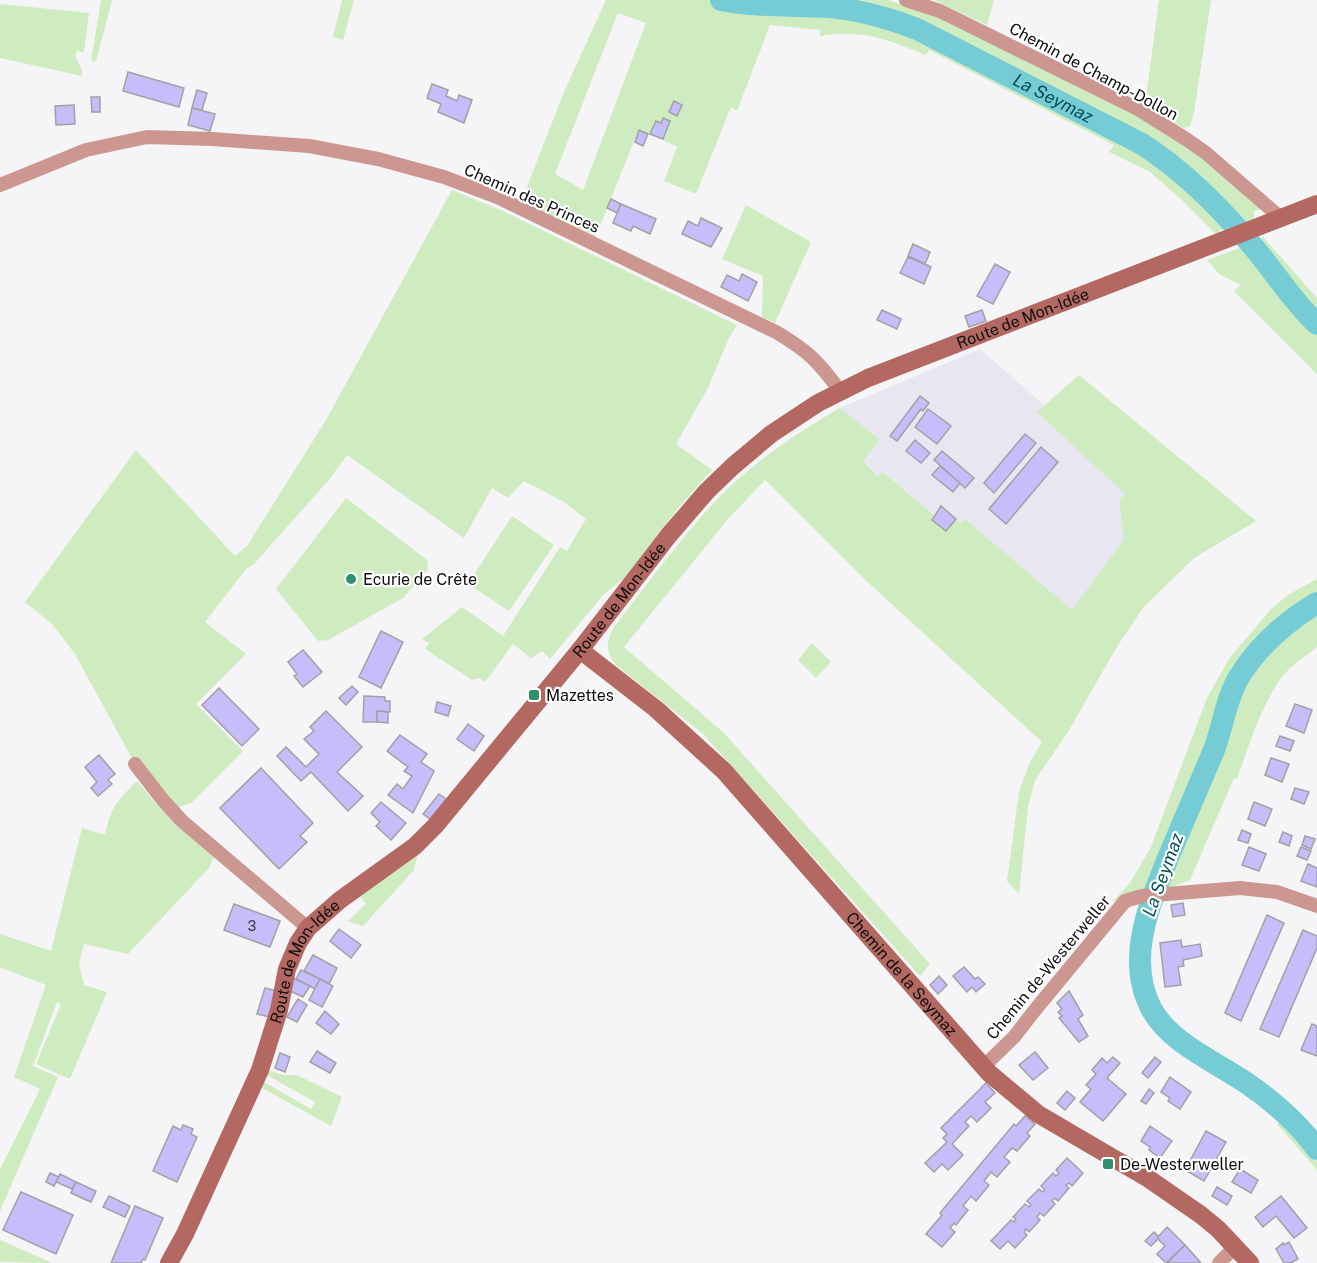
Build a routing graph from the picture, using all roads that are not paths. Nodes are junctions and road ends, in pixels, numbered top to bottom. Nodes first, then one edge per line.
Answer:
1 (906, 0) edge
2 (0, 185) edge
3 (1317, 204) edge
4 (1281, 218) junction
5 (840, 391) junction
6 (580, 650) junction
7 (135, 764) dead end
8 (1317, 906) edge
9 (308, 928) junction
10 (983, 1067) junction
11 (1235, 1246) junction
12 (169, 1263) edge
13 (1219, 1263) edge
14 (1251, 1263) edge

1 - 4 street, Chemin de Champ-Dollon
2 - 5 street, Chemin des Princes
3 - 4 street, Route de Mon-Idée
4 - 5 street, Route de Mon-Idée
5 - 6 street, Route de Mon-Idée
6 - 9 street, Route de Mon-Idée
6 - 10 street, Chemin de la Seymaz
7 - 9 street
8 - 10 street, Chemin de-Westerweller
9 - 12 street, Route de Mon-Idée
10 - 11 street, Chemin de la Seymaz
11 - 13 street
11 - 14 street, Chemin de la Seymaz

